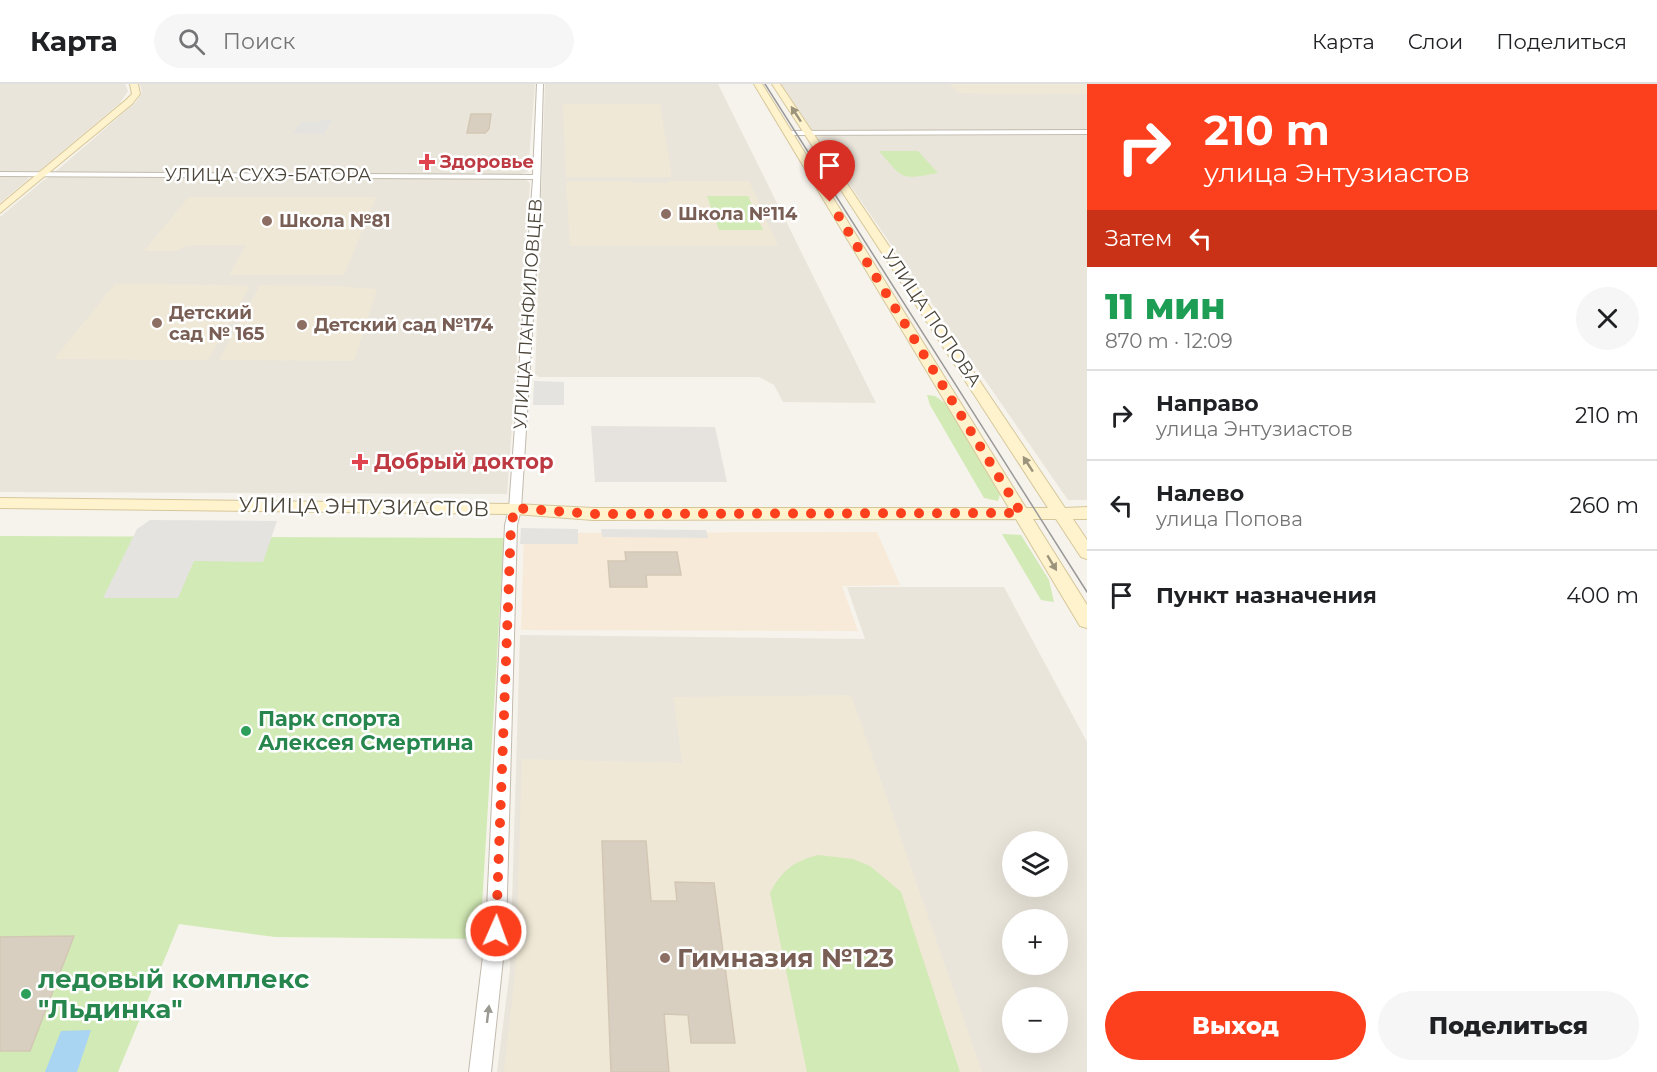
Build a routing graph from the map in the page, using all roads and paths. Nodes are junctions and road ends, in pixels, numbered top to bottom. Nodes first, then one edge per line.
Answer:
1 (134, 84) edge
2 (540, 84) edge
3 (758, 84) edge
4 (776, 84) edge
5 (1087, 132) edge
6 (788, 133) junction
7 (808, 133) junction
8 (0, 174) edge
9 (42, 175) junction
10 (536, 177) junction
11 (0, 210) edge
12 (0, 503) edge
13 (515, 508) junction
14 (1021, 513) junction
15 (1060, 513) junction
16 (1087, 513) edge
17 (1087, 553) edge
18 (1087, 621) edge
19 (480, 1072) edge

1 - 9 main road
2 - 10 street, УЛИЦА ПАНФИЛОВЦЕВ
3 - 6 main road, УЛИЦА ПОПОВА
7 -> 4 main road, УЛИЦА ПОПОВА
5 - 7 street
6 - 7 street
6 - 14 main road, УЛИЦА ПОПОВА
15 -> 7 main road, УЛИЦА ПОПОВА
8 - 9 street, УЛИЦА СУХЭ-БАТОРА
9 - 10 street, УЛИЦА СУХЭ-БАТОРА
9 - 11 main road
10 - 13 street, УЛИЦА ПАНФИЛОВЦЕВ
12 - 13 main road, УЛИЦА ЭНТУЗИАСТОВ
13 - 14 main road, УЛИЦА ЭНТУЗИАСТОВ
19 -> 13 street, УЛИЦА ПАНФИЛОВЦЕВ
14 - 15 main road, УЛИЦА ЭНТУЗИАСТОВ
14 -> 18 main road, УЛИЦА ПОПОВА
15 - 16 main road, УЛИЦА ЭНТУЗИАСТОВ
15 - 17 main road, УЛИЦА ПОПОВА

